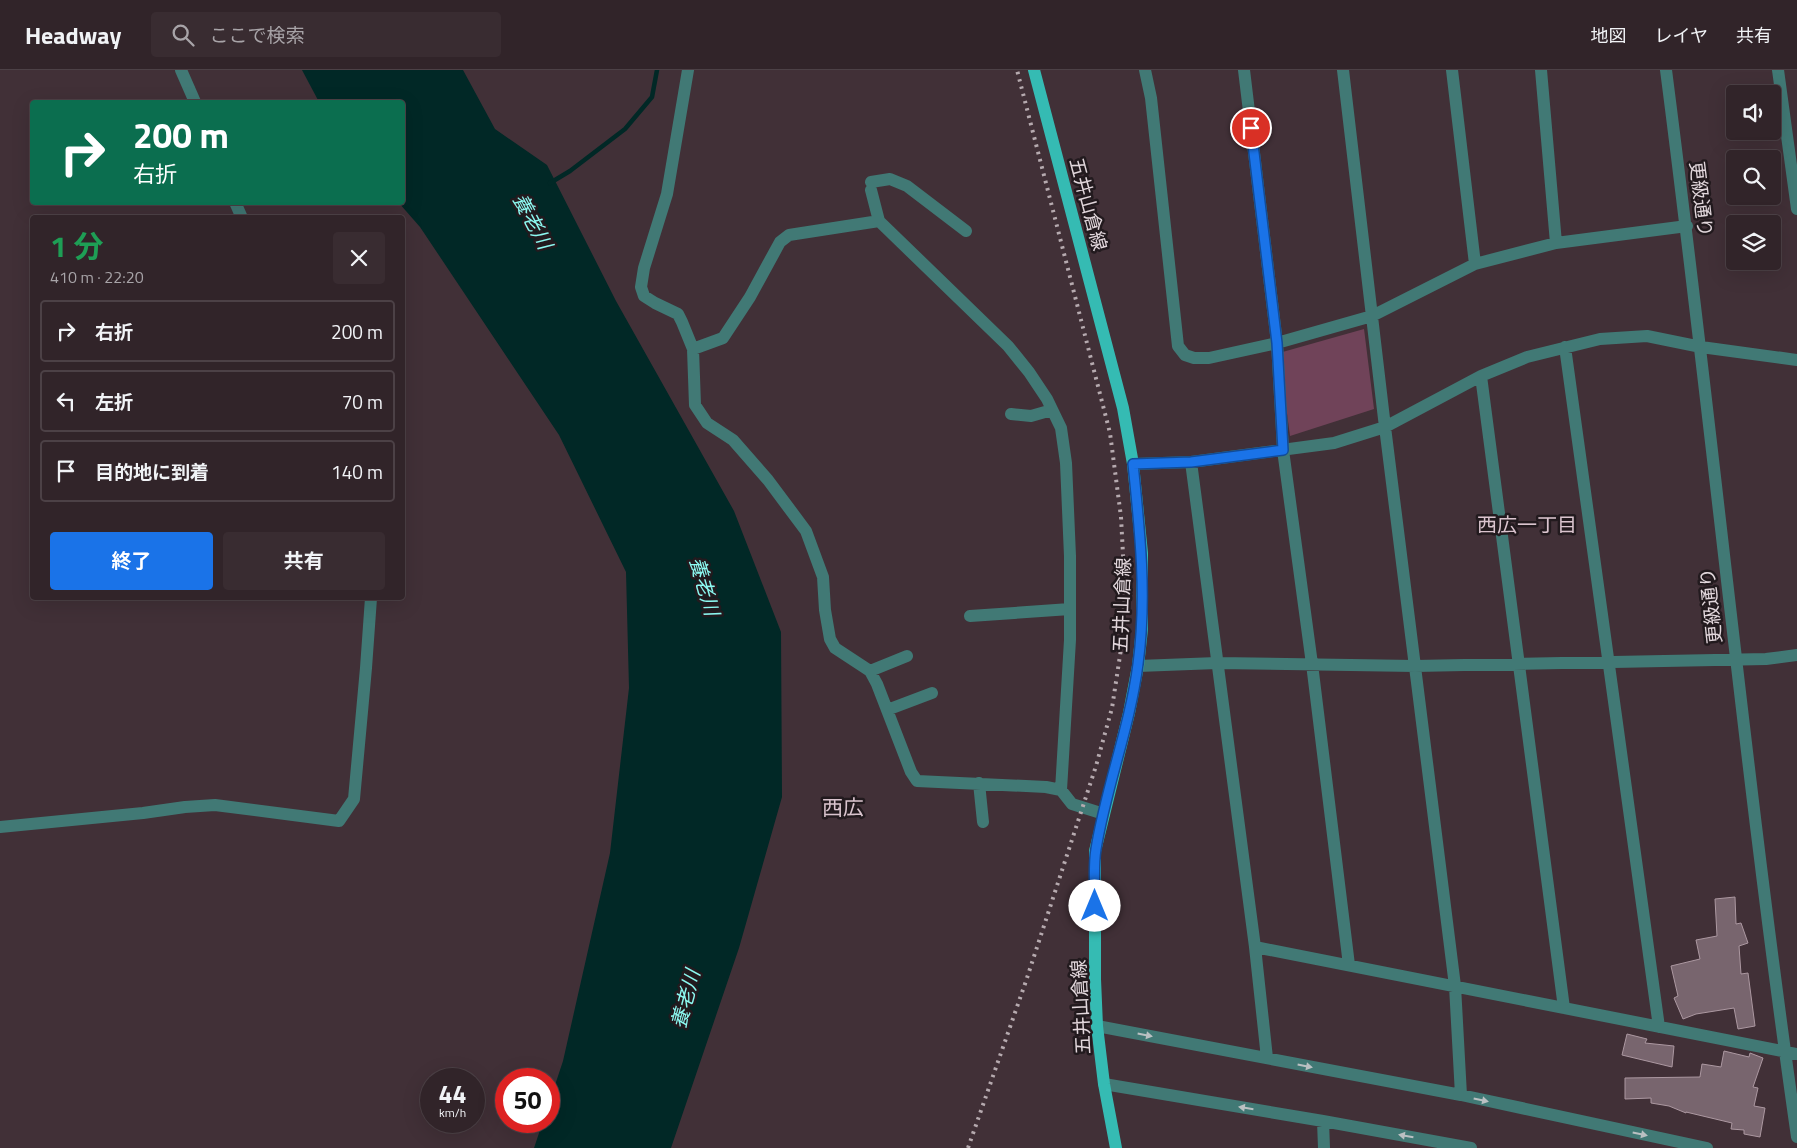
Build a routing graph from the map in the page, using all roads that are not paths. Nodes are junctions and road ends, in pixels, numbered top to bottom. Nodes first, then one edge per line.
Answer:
1 (181, 70) edge
2 (688, 70) edge
3 (1034, 70) edge
4 (1145, 70) edge
5 (1244, 70) edge
6 (1343, 70) edge
7 (1452, 70) edge
8 (1541, 70) edge
9 (1666, 70) edge
10 (1778, 70) edge
11 (194, 100) edge
12 (1795, 181) edge
13 (1797, 209) edge
14 (879, 221) junction
15 (1686, 226) junction
16 (966, 231) dead end
17 (1556, 243) junction
18 (1475, 264) junction
19 (1372, 316) junction
20 (1277, 343) junction
21 (1565, 347) junction
22 (1701, 347) junction
23 (693, 350) junction
24 (1797, 360) edge
25 (1481, 376) junction
26 (1052, 410) junction
27 (1011, 414) dead end
28 (1385, 427) junction
29 (1283, 450) junction
30 (1191, 462) junction
31 (1133, 464) junction
32 (371, 600) edge
33 (1070, 608) junction
34 (970, 616) dead end
35 (1797, 654) edge
36 (908, 656) dead end
37 (1735, 660) junction
38 (1609, 662) junction
39 (1217, 663) junction
40 (1312, 664) junction
41 (1519, 664) junction
42 (1138, 666) junction
43 (1414, 666) junction
44 (870, 671) junction
45 (932, 693) dead end
46 (887, 710) junction
47 (979, 783) junction
48 (1061, 790) junction
49 (1104, 814) junction
50 (983, 822) dead end
51 (0, 827) edge
52 (1255, 947) junction
53 (1348, 966) junction
54 (1455, 986) junction
55 (1564, 1008) junction
56 (1097, 1026) junction
57 (1659, 1027) junction
58 (1791, 1053) edge
59 (1267, 1058) junction
60 (1104, 1084) junction
61 (1461, 1096) junction
62 (1323, 1121) junction
63 (1797, 1137) edge
64 (1464, 1147) edge
65 (1116, 1148) edge
66 (1324, 1148) edge
67 (1707, 1148) edge

1 - 11 street
2 - 23 street
3 - 31 main road, 五井山倉線
4 - 20 street
5 - 20 street
6 - 19 street
7 - 18 street
8 - 17 street
9 - 15 street, 更級通り
10 - 12 street
12 - 13 street
14 - 16 street
14 - 23 street
14 - 26 street
15 - 17 street
15 - 22 street, 更級通り
17 - 18 street
18 - 19 street
19 - 20 street
19 - 28 street
20 - 29 street
21 - 22 street
21 - 25 street
21 - 38 street
22 - 24 street
22 - 37 street, 更級通り
23 - 44 street
25 - 28 street
25 - 41 street
26 - 27 street
26 - 33 street
28 - 29 street
28 - 43 street
29 - 30 street
29 - 40 street
30 - 31 street
30 - 39 street
31 - 42 main road, 五井山倉線
32 - 51 street
33 - 34 street
33 - 48 street
35 - 37 street
36 - 44 street
37 - 38 street
37 - 58 street, 更級通り
38 - 41 street
38 - 57 street
39 - 40 street
39 - 42 street
39 - 52 street
40 - 43 street
40 - 53 street
41 - 43 street
41 - 55 street
42 - 49 main road, 五井山倉線
43 - 54 street
44 - 46 street
45 - 46 street
46 - 47 street
47 - 48 street
47 - 50 street
48 - 49 street
49 - 56 main road, 五井山倉線
52 - 53 street
52 - 59 street
53 - 54 street
54 - 55 street
54 - 61 street
55 - 57 street
56 -> 59 street
56 - 60 main road, 五井山倉線
57 - 58 street
58 - 63 street, 更級通り
59 -> 61 street
62 -> 60 street
60 - 65 main road, 五井山倉線
61 -> 67 street
64 -> 62 street
62 - 66 street

